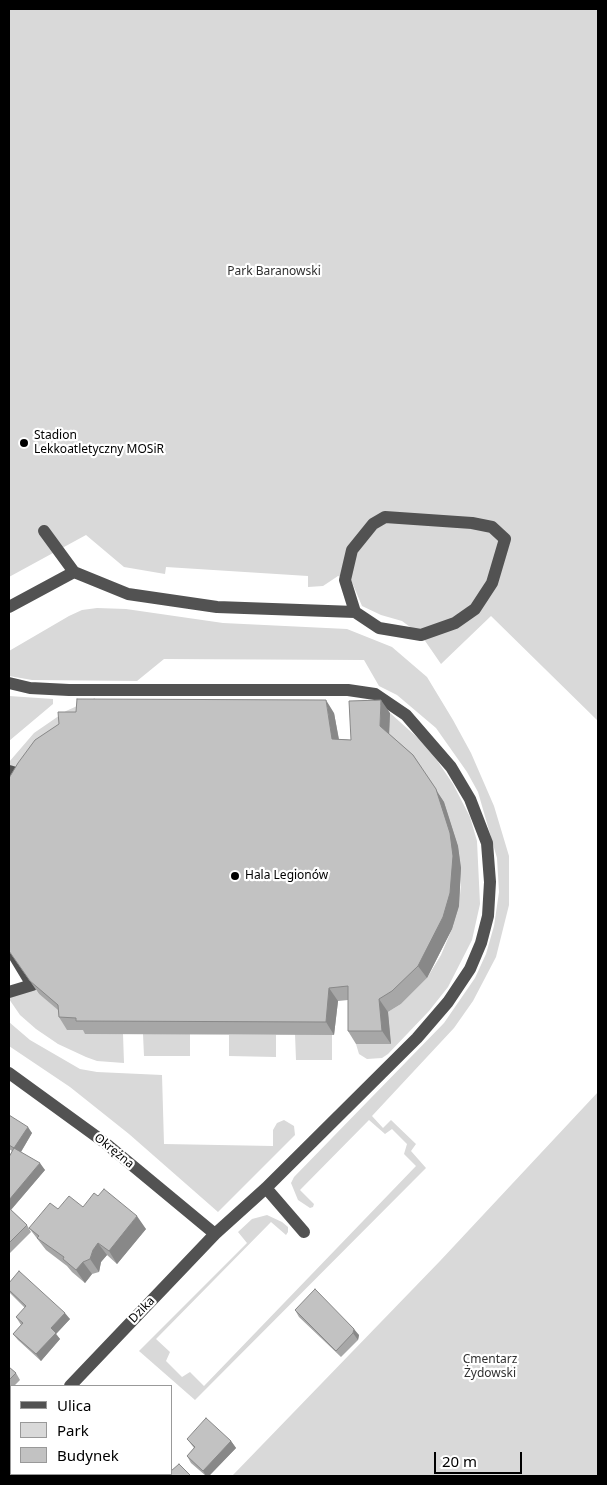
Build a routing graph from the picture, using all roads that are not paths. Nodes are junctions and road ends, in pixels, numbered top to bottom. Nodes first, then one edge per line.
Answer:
1 (44, 531) dead end
2 (74, 572) junction
3 (9, 608) edge
4 (355, 612) junction
5 (9, 683) edge
6 (9, 771) edge
7 (9, 808) edge
8 (9, 946) edge
9 (9, 992) edge
10 (9, 1073) edge
11 (266, 1188) junction
12 (304, 1232) dead end
13 (215, 1234) junction
14 (71, 1385) edge

1 - 2 street
2 - 3 street
2 - 4 street
4 - 4 street
5 - 11 street, Dzika
6 - 7 street
8 - 9 street
10 - 13 street, Okrężna
11 - 12 street
11 - 13 street, Dzika
13 - 14 street, Dzika

